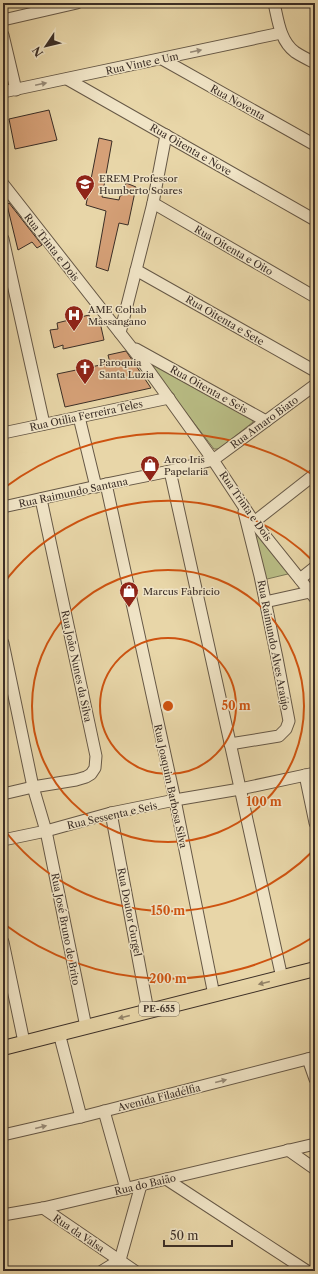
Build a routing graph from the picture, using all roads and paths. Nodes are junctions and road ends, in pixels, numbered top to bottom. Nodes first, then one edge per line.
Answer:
1 (274, 3) edge
2 (69, 4) edge
3 (3, 20) edge
4 (281, 33) junction
5 (3, 35) edge
6 (162, 59) junction
7 (315, 63) edge
8 (67, 79) junction
9 (16, 90) junction
10 (3, 92) edge
11 (166, 135) junction
12 (315, 145) edge
13 (3, 184) edge
14 (153, 203) junction
15 (315, 220) edge
16 (3, 239) edge
17 (136, 270) junction
18 (315, 297) edge
19 (120, 333) junction
20 (130, 346) junction
21 (315, 371) edge
22 (315, 385) edge
23 (168, 398) junction
24 (79, 417) junction
25 (266, 421) junction
26 (44, 424) junction
27 (3, 433) edge
28 (213, 460) junction
29 (170, 471) junction
30 (315, 474) edge
31 (101, 485) junction
32 (41, 499) junction
33 (242, 503) junction
34 (3, 507) edge
35 (254, 522) junction
36 (315, 567) edge
37 (300, 579) junction
38 (312, 595) edge
39 (265, 602) junction
40 (3, 643) edge
41 (230, 744) junction
42 (310, 774) edge
43 (33, 786) junction
44 (240, 789) junction
45 (3, 794) edge
46 (175, 800) junction
47 (111, 813) junction
48 (315, 823) edge
49 (46, 831) junction
50 (3, 840) edge
51 (3, 942) edge
52 (315, 969) edge
53 (282, 978) junction
54 (214, 995) junction
55 (148, 1011) junction
56 (86, 1026) junction
57 (59, 1033) junction
58 (24, 1042) junction
59 (3, 1048) edge
60 (312, 1058) edge
61 (315, 1079) edge
62 (104, 1110) junction
63 (81, 1117) junction
64 (3, 1135) edge
65 (315, 1144) edge
66 (288, 1150) junction
67 (315, 1169) edge
68 (166, 1179) junction
69 (141, 1185) junction
70 (126, 1189) junction
71 (43, 1208) junction
72 (3, 1215) edge
73 (120, 1260) junction
74 (102, 1271) edge
75 (135, 1271) edge
76 (307, 1271) edge

1 - 4 street
2 - 3 street
6 -> 4 street, Rua Vinte e Um
4 - 7 street
5 - 9 street
6 - 8 street, Rua Vinte e Um
6 - 12 street, Rua Noventa
9 -> 8 street, Rua Vinte e Um
8 - 11 street, Rua Oitenta e Nove
9 - 10 street, Rua Vinte e Um
11 - 14 street
11 - 15 street, Rua Oitenta e Nove
13 - 19 street, Rua Trinta e Dois
14 - 17 street
14 - 18 street, Rua Oitenta e Oito
16 - 26 street
17 - 19 street
17 - 21 street, Rua Oitenta e Sete
19 - 20 street, Rua Trinta e Dois
20 - 23 street, Rua Trinta e Dois
20 - 25 street, Rua Oitenta e Seis
22 - 25 street, Rua Amaro Biato
23 - 24 street, Rua Otilia Ferreira Teles
23 - 28 street, Rua Trinta e Dois
24 - 26 street, Rua Otilia Ferreira Teles
24 - 31 street, Rua Joaquim Barbosa Silva
25 - 28 street, Rua Amaro Biato
26 - 27 street, Rua Otilia Ferreira Teles
28 - 29 street, Rua Raimundo Santana
28 - 33 street, Rua Trinta e Dois
29 - 31 street, Rua Raimundo Santana
29 - 41 street
30 - 35 street
31 - 32 street, Rua Raimundo Santana
31 - 46 street, Rua Joaquim Barbosa Silva
32 - 34 street, Rua Raimundo Santana
32 - 43 street, Rua João Nunes da Silva
33 - 35 street, Rua Trinta e Dois
33 - 39 street, Rua Raimundo Alves Araújo
35 - 37 street, Rua Trinta e Dois
36 - 37 street
37 - 38 street, Rua Trinta e Dois
38 - 39 street
39 - 41 street, Rua Raimundo Alves Araújo
40 - 43 street, Rua José Bruno de Brito
41 - 44 street
42 - 44 street, Rua Sessenta e Seis
42 - 48 street
43 - 45 street, Rua João Nunes da Silva
43 - 49 street, Rua José Bruno de Brito
44 - 46 street, Rua Sessenta e Seis
44 - 53 street
46 - 47 street, Rua Sessenta e Seis
46 - 54 street, Rua Joaquim Barbosa Silva
47 - 49 street, Rua Sessenta e Seis
47 - 55 street, Rua Doutor Gurgel
49 - 50 street, Rua Sessenta e Seis
49 - 56 street, Rua José Bruno de Brito
51 - 58 street
52 - 53 main road, PE-655
53 -> 54 main road, PE-655
54 - 55 main road, PE-655
55 -> 56 main road, PE-655
56 - 57 main road, PE-655
57 - 58 main road, PE-655
57 - 63 street
58 - 59 main road, PE-655
60 - 61 street
62 -> 60 street, Avenida Filadélfia
62 - 63 street, Avenida Filadélfia
62 - 70 street
64 -> 63 street, Avenida Filadélfia
65 - 66 street, Rua do Baião
66 - 67 street
66 - 68 street, Rua do Baião
68 - 69 street, Rua do Baião
68 - 76 street
69 - 70 street, Rua do Baião
69 - 73 street
70 - 71 street, Rua do Baião
71 - 72 street, Rua do Baião
71 - 73 street, Rua da Valsa
73 - 74 street
73 - 75 street, Rua da Valsa

